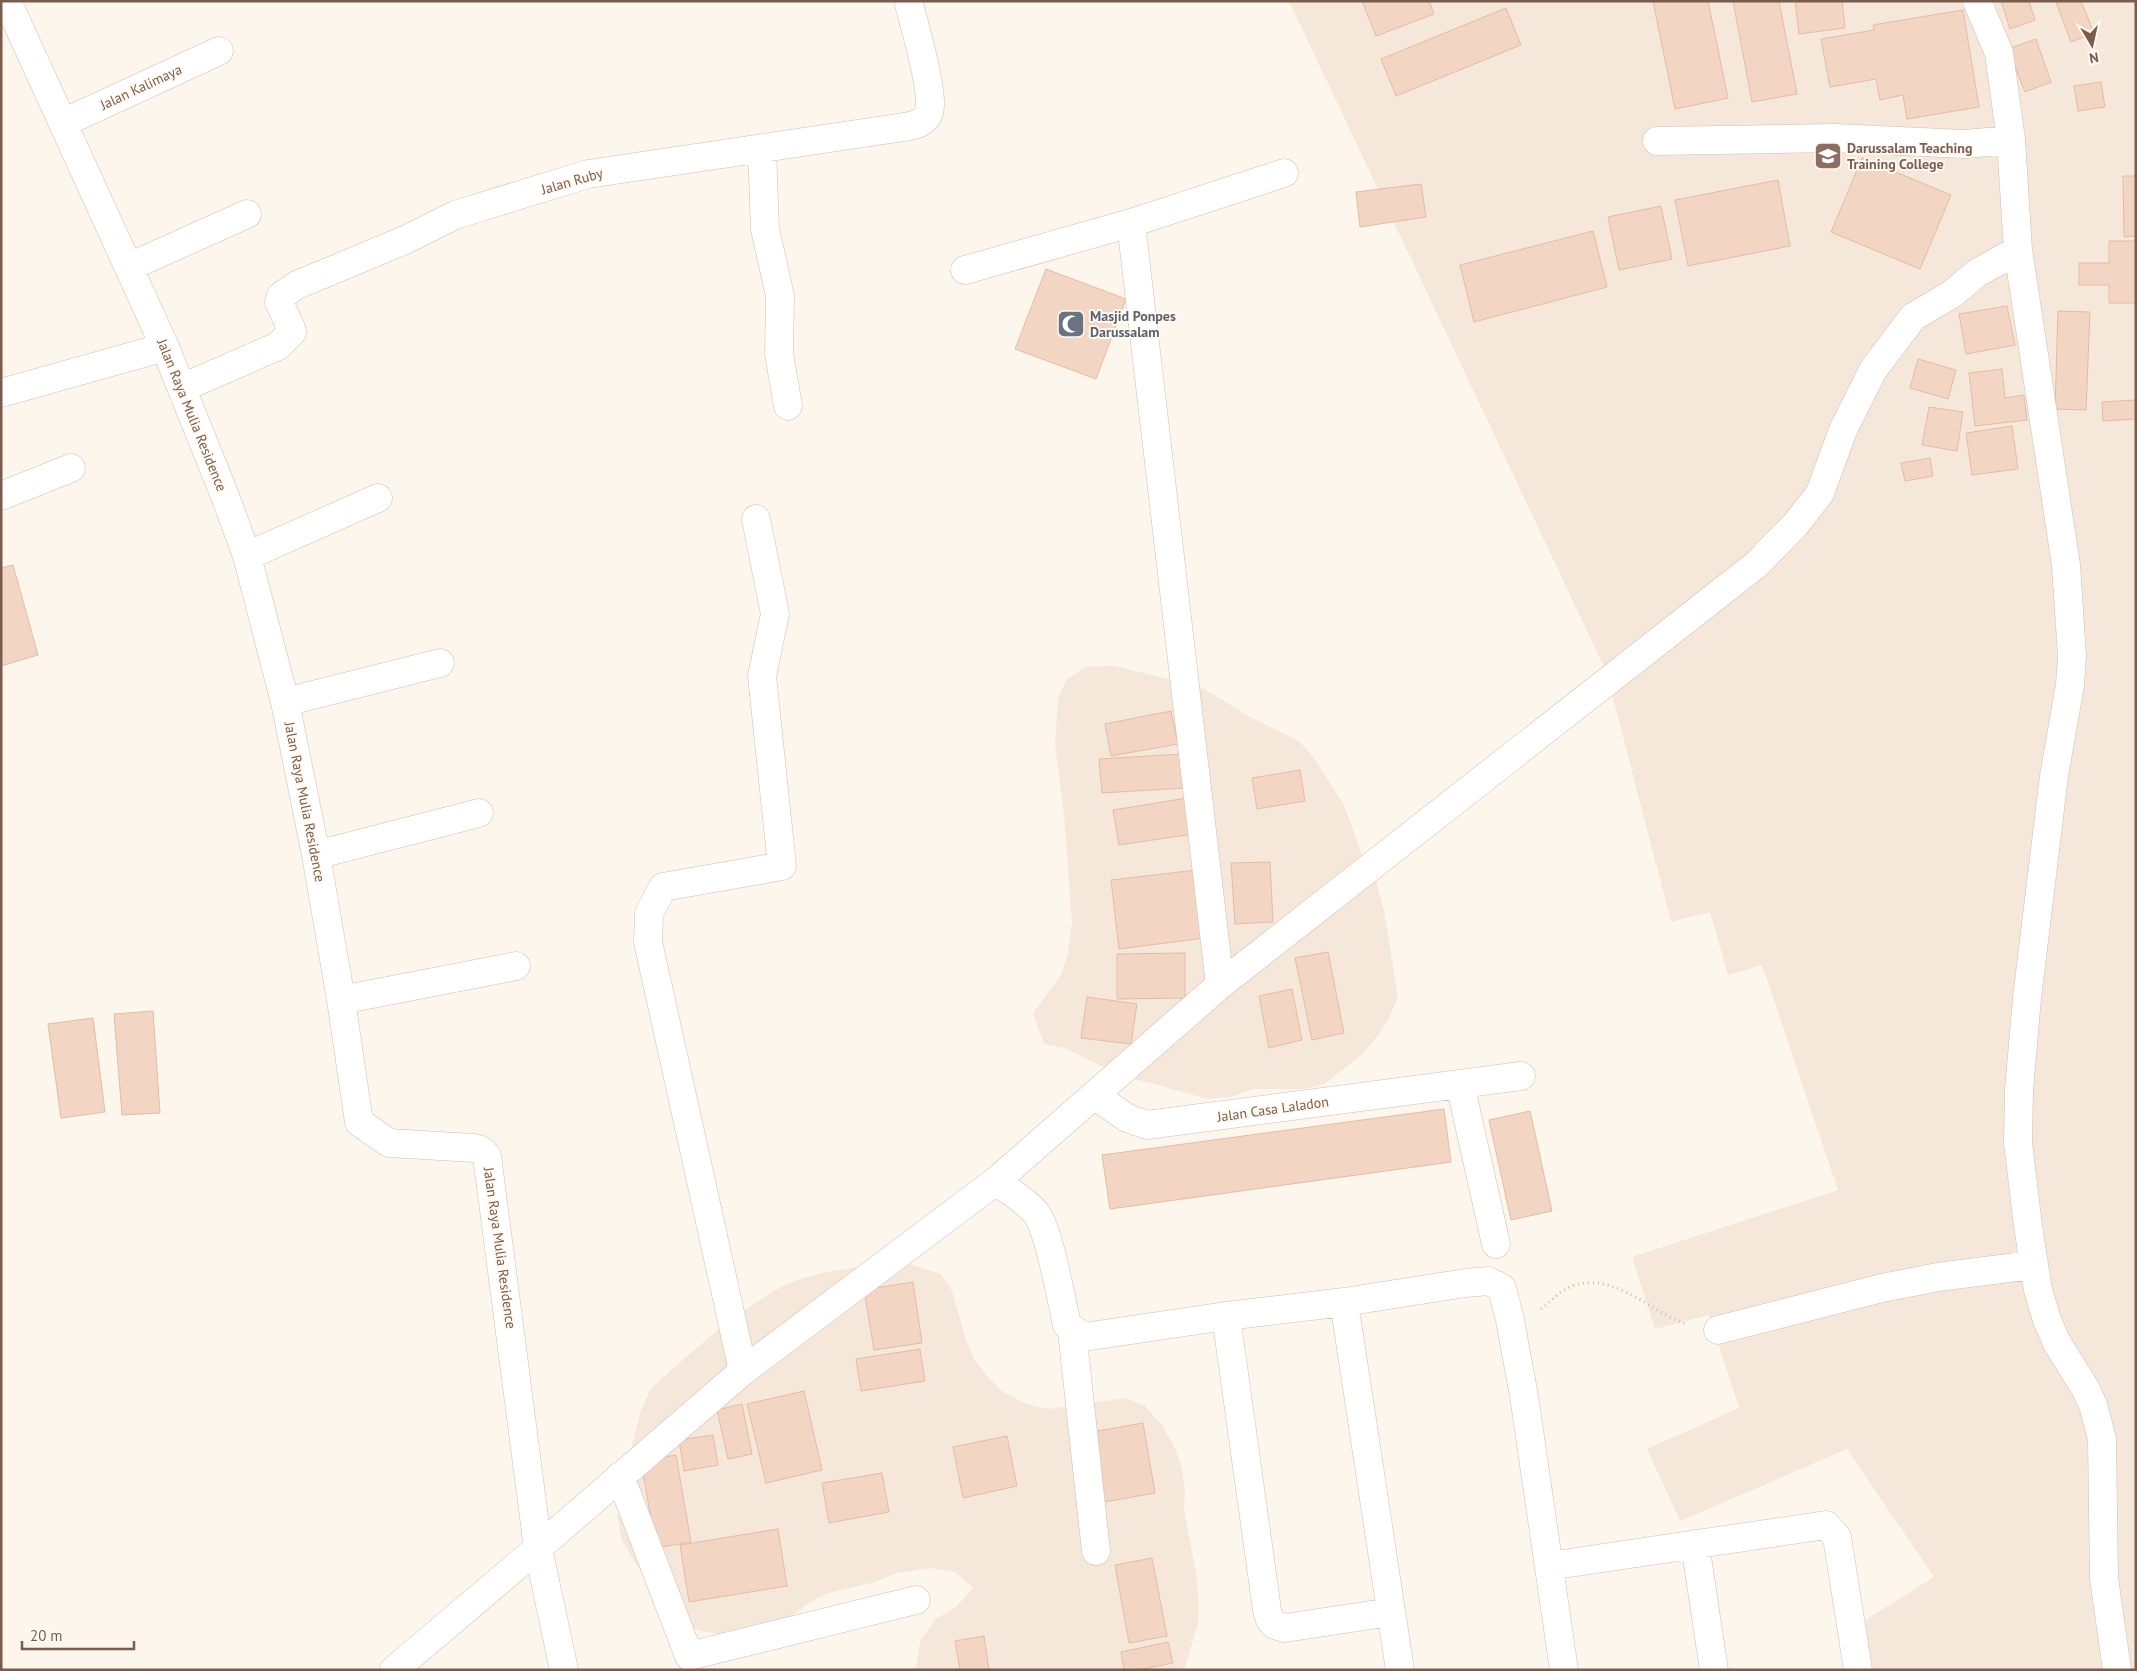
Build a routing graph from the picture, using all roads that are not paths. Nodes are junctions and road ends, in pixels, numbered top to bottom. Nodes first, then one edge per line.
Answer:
1 (7, 1) edge
2 (1977, 1) edge
3 (909, 4) dead end
4 (219, 50) dead end
5 (63, 123) junction
6 (2011, 140) junction
7 (1657, 141) dead end
8 (762, 148) junction
9 (1284, 173) dead end
10 (247, 214) dead end
11 (1131, 223) junction
12 (2018, 250) junction
13 (129, 267) junction
14 (965, 270) dead end
15 (164, 347) junction
16 (182, 388) junction
17 (1, 393) edge
18 (788, 406) dead end
19 (71, 468) dead end
20 (1, 496) edge
21 (378, 498) dead end
22 (756, 519) dead end
23 (247, 556) junction
24 (440, 663) dead end
25 (285, 702) junction
26 (479, 813) dead end
27 (316, 855) junction
28 (516, 966) dead end
29 (1220, 985) junction
30 (341, 1000) junction
31 (1521, 1076) dead end
32 (1460, 1084) junction
33 (1094, 1095) junction
34 (996, 1181) junction
35 (1496, 1244) dead end
36 (2033, 1265) junction
37 (1344, 1302) junction
38 (1226, 1316) junction
39 (1718, 1330) road end
40 (1072, 1331) junction
41 (743, 1371) junction
42 (620, 1476) junction
43 (1695, 1544) junction
44 (538, 1548) junction
45 (1096, 1551) dead end
46 (1549, 1566) junction
47 (916, 1600) dead end
48 (1391, 1612) junction
49 (394, 1670) edge
50 (564, 1670) edge
51 (1400, 1670) edge
52 (1564, 1670) edge
53 (1714, 1670) edge
54 (1858, 1670) edge
55 (2117, 1670) edge

1 - 5 street, Jalan Raya Mulia Residence
2 - 6 street
3 - 8 street, Jalan Ruby
4 - 5 street, Jalan Kalimaya
5 - 13 street, Jalan Raya Mulia Residence
6 - 7 street
6 - 12 street
8 - 16 street, Jalan Ruby
8 - 18 street
9 - 11 street
10 - 13 street
11 - 14 street
11 - 29 street
12 - 29 street
12 - 36 street
13 - 15 street, Jalan Raya Mulia Residence
15 - 16 street, Jalan Raya Mulia Residence
15 - 17 street
16 - 23 street, Jalan Raya Mulia Residence
19 - 20 street
21 - 23 street
22 - 41 street
23 - 25 street, Jalan Raya Mulia Residence
24 - 25 street
25 - 27 street, Jalan Raya Mulia Residence
26 - 27 street
27 - 30 street, Jalan Raya Mulia Residence
28 - 30 street
29 - 33 street
30 - 44 street, Jalan Raya Mulia Residence
31 - 32 street, Jalan Casa Laladon
32 - 33 street, Jalan Casa Laladon
32 - 35 street
33 - 34 street
34 - 40 street
34 - 41 street
36 - 39 street
36 - 55 street
37 - 38 street
37 - 46 street
37 - 48 street
38 - 40 street
38 - 48 street
40 - 45 street
41 - 42 street
42 - 44 street
42 - 47 street
43 - 46 street
43 - 53 street
43 - 54 street
44 - 49 street
44 - 50 street
46 - 52 street
48 - 51 street

